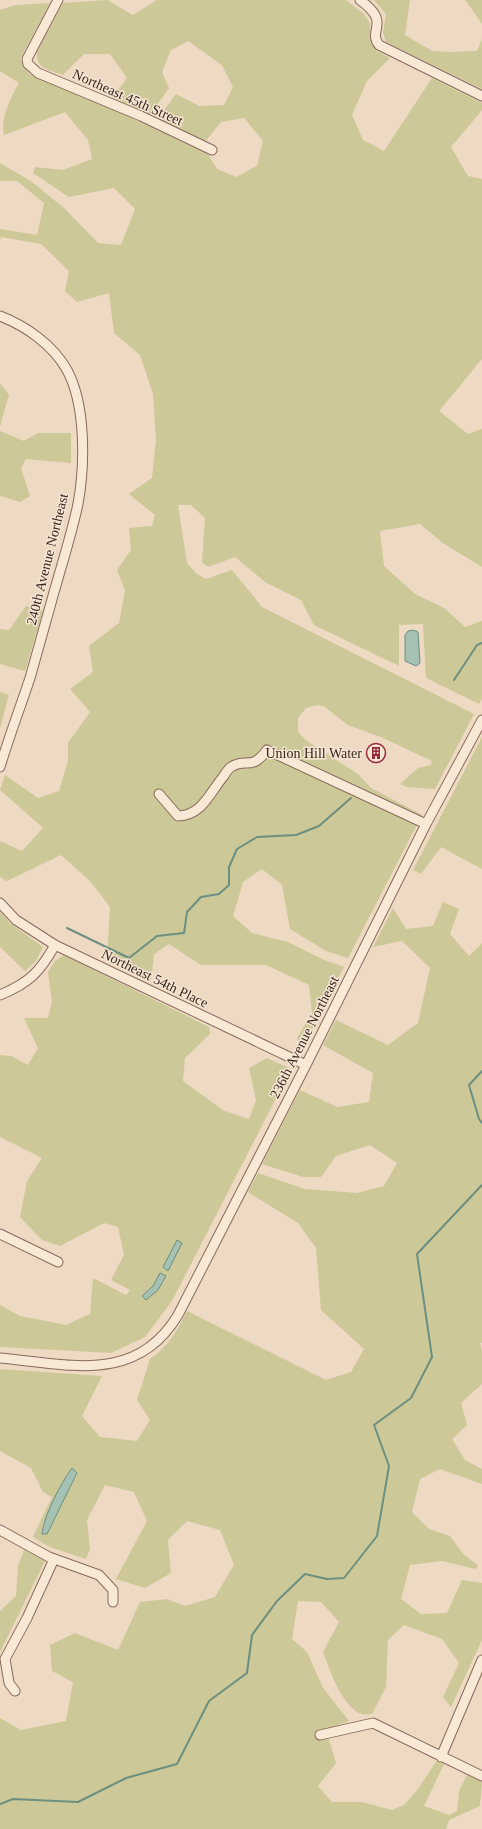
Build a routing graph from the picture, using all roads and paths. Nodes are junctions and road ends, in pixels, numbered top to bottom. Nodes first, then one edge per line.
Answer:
1 (58, 0) edge
2 (360, 0) edge
3 (482, 96) edge
4 (212, 150) dead end
5 (0, 316) edge
6 (482, 720) edge
7 (0, 767) edge
8 (159, 794) dead end
9 (426, 824) junction
10 (0, 903) edge
11 (54, 945) junction
12 (0, 995) edge
13 (306, 1065) junction
14 (0, 1234) edge
15 (58, 1262) dead end
16 (0, 1358) edge
17 (0, 1530) edge
18 (54, 1558) junction
19 (112, 1602) dead end
20 (482, 1660) edge
21 (15, 1691) dead end
22 (320, 1735) dead end
23 (441, 1757) junction
24 (482, 1776) edge

1 - 4 street, Northeast 45th Street
2 - 3 street
5 - 7 street, 240th Avenue Northeast
6 - 9 street, 236th Avenue Northeast
8 - 9 street
9 - 13 street, 236th Avenue Northeast
10 - 11 street, Northeast 54th Place
11 - 12 street
11 - 13 street, Northeast 54th Place
13 - 16 street, 236th Avenue Northeast
14 - 15 street
17 - 18 street
18 - 19 street
18 - 21 street
20 - 23 street
22 - 23 street
23 - 24 street

